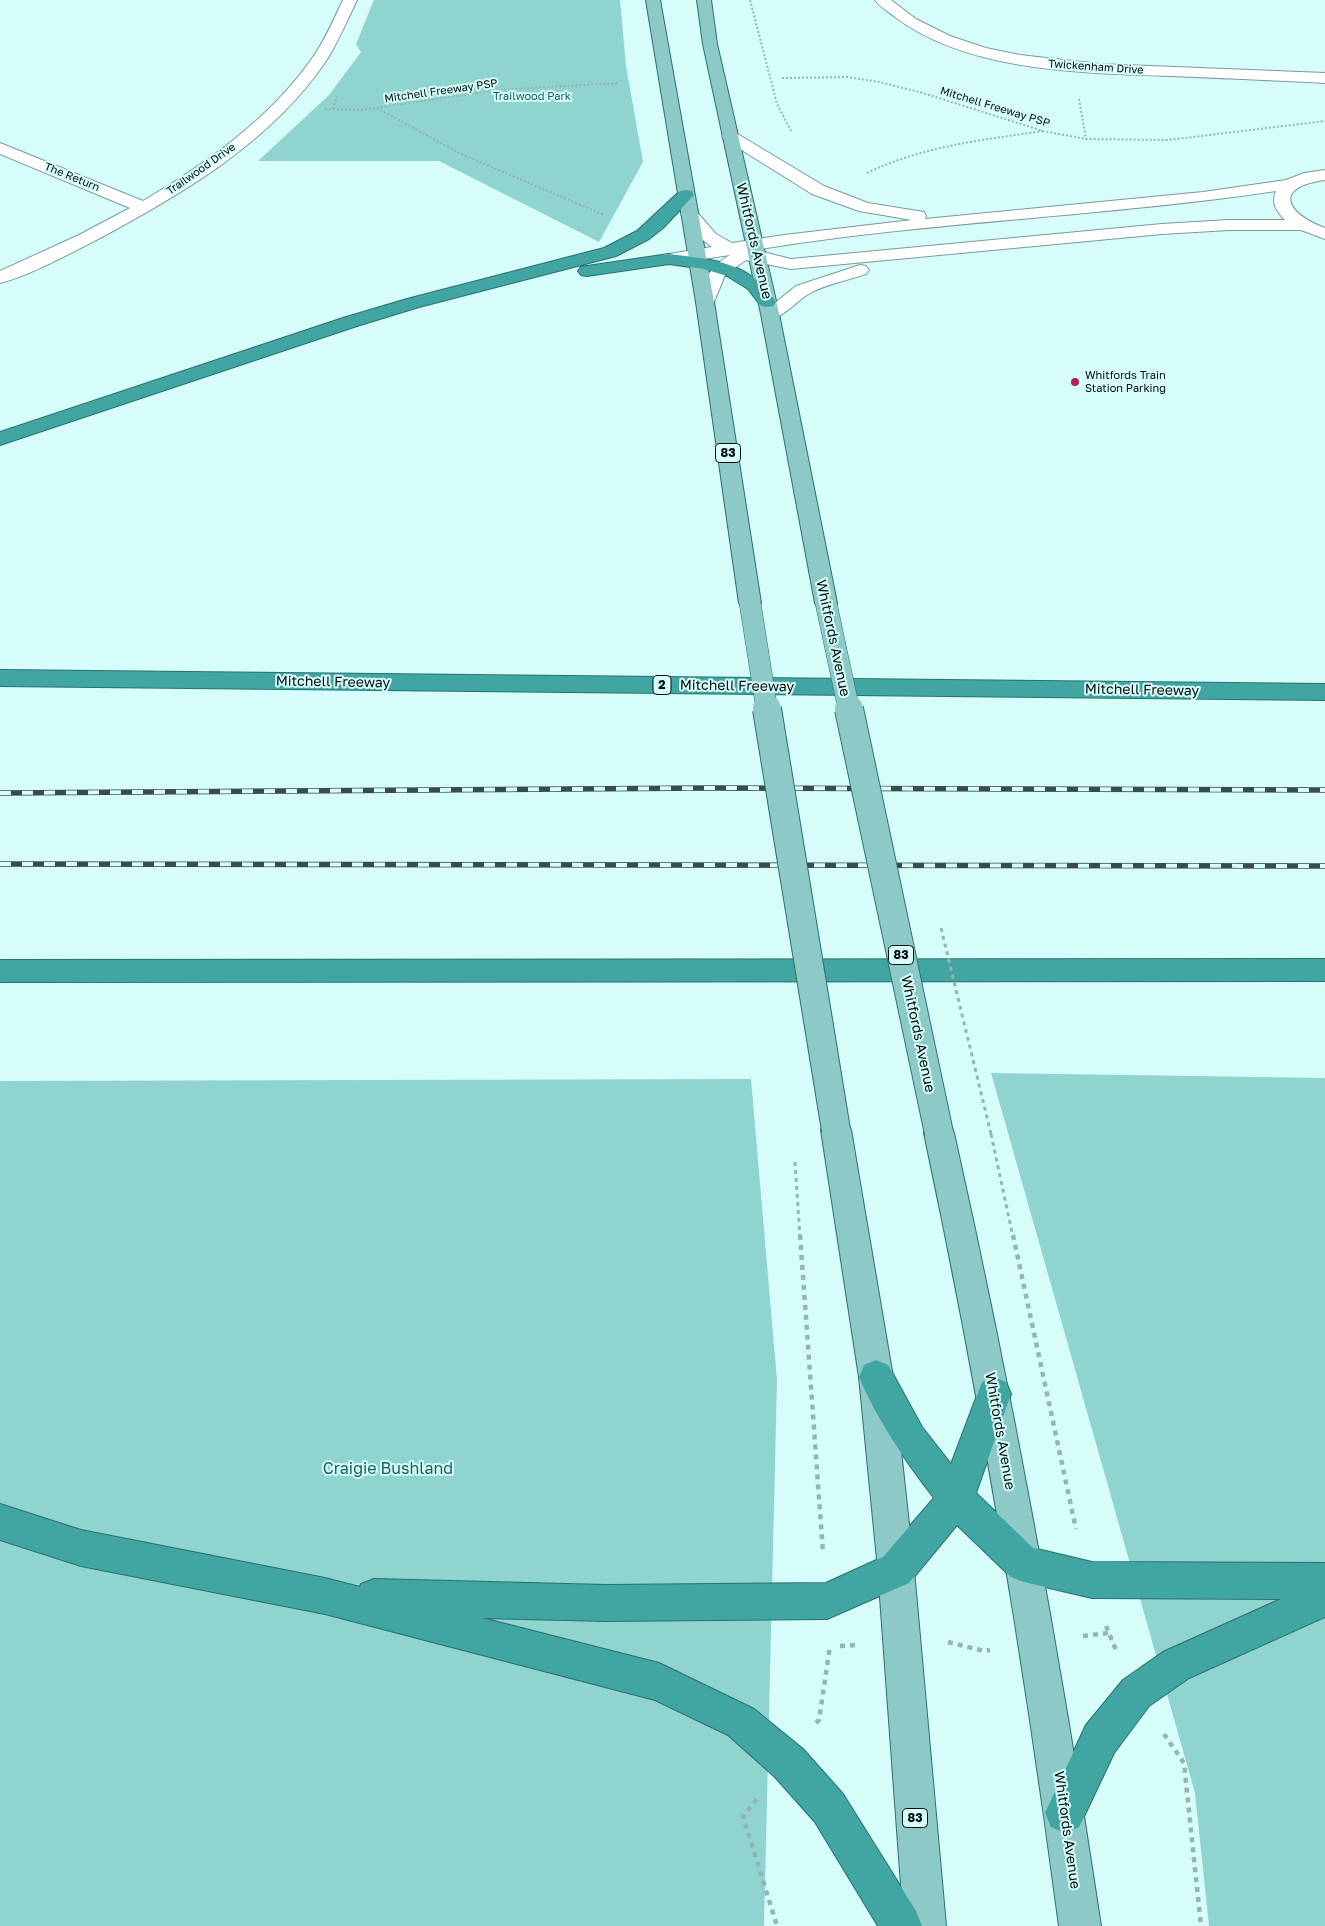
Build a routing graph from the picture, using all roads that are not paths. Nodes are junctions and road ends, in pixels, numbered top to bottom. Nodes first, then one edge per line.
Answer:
1 (350, 0) edge
2 (653, 0) edge
3 (704, 0) edge
4 (882, 0) edge
5 (1325, 78) edge
6 (730, 136) junction
7 (0, 148) edge
8 (1325, 175) edge
9 (1290, 184) junction
10 (686, 195) junction
11 (143, 206) junction
12 (689, 214) junction
13 (985, 217) junction
14 (1303, 225) junction
15 (1325, 235) edge
16 (748, 251) junction
17 (904, 255) junction
18 (697, 259) junction
19 (722, 269) junction
20 (0, 278) edge
21 (470, 288) junction
22 (705, 302) junction
23 (768, 308) junction
24 (0, 439) edge
25 (0, 678) edge
26 (1325, 692) edge
27 (1325, 970) edge
28 (0, 971) edge
29 (876, 1377) junction
30 (994, 1394) junction
31 (956, 1498) junction
32 (0, 1522) edge
33 (1024, 1564) junction
34 (896, 1570) junction
35 (1325, 1581) edge
36 (325, 1596) junction
37 (1325, 1598) edge
38 (1065, 1813) junction
39 (901, 1926) edge
40 (925, 1926) edge
41 (1080, 1926) edge

1 - 11 street, Trailwood Drive
2 - 10 main road, 83
3 - 6 main road, Whitfords Avenue / 83
4 - 5 street, Twickenham Drive
6 - 13 street
6 - 16 main road, Whitfords Avenue / 83
7 - 11 street, The Return
8 - 9 street
9 - 13 street
9 - 14 street
10 - 12 main road, 83
10 - 21 highway
11 - 20 street, Trailwood Drive
12 - 16 street
12 - 18 main road, 83
13 - 16 street
14 - 15 street
14 - 17 street
16 - 17 street
16 - 18 street
16 - 19 street
16 - 23 main road, Whitfords Avenue / 83
17 - 23 street
18 - 19 highway
18 - 21 highway
18 - 22 main road, 83
19 - 22 street
19 - 23 highway
21 - 24 highway
22 - 29 main road, 83, bridge
23 - 30 main road, Whitfords Avenue / 83, bridge
25 - 26 highway, Mitchell Freeway / 2
27 - 28 highway
29 - 31 highway
29 - 34 main road, 83
30 - 31 highway
30 - 33 main road, Whitfords Avenue / 83
31 - 33 highway
31 - 34 highway
32 - 36 highway
33 - 35 highway
33 - 38 main road, Whitfords Avenue / 83
34 - 36 highway
34 - 40 main road, 83
36 - 39 highway
37 - 38 highway
38 - 41 main road, Whitfords Avenue / 83

